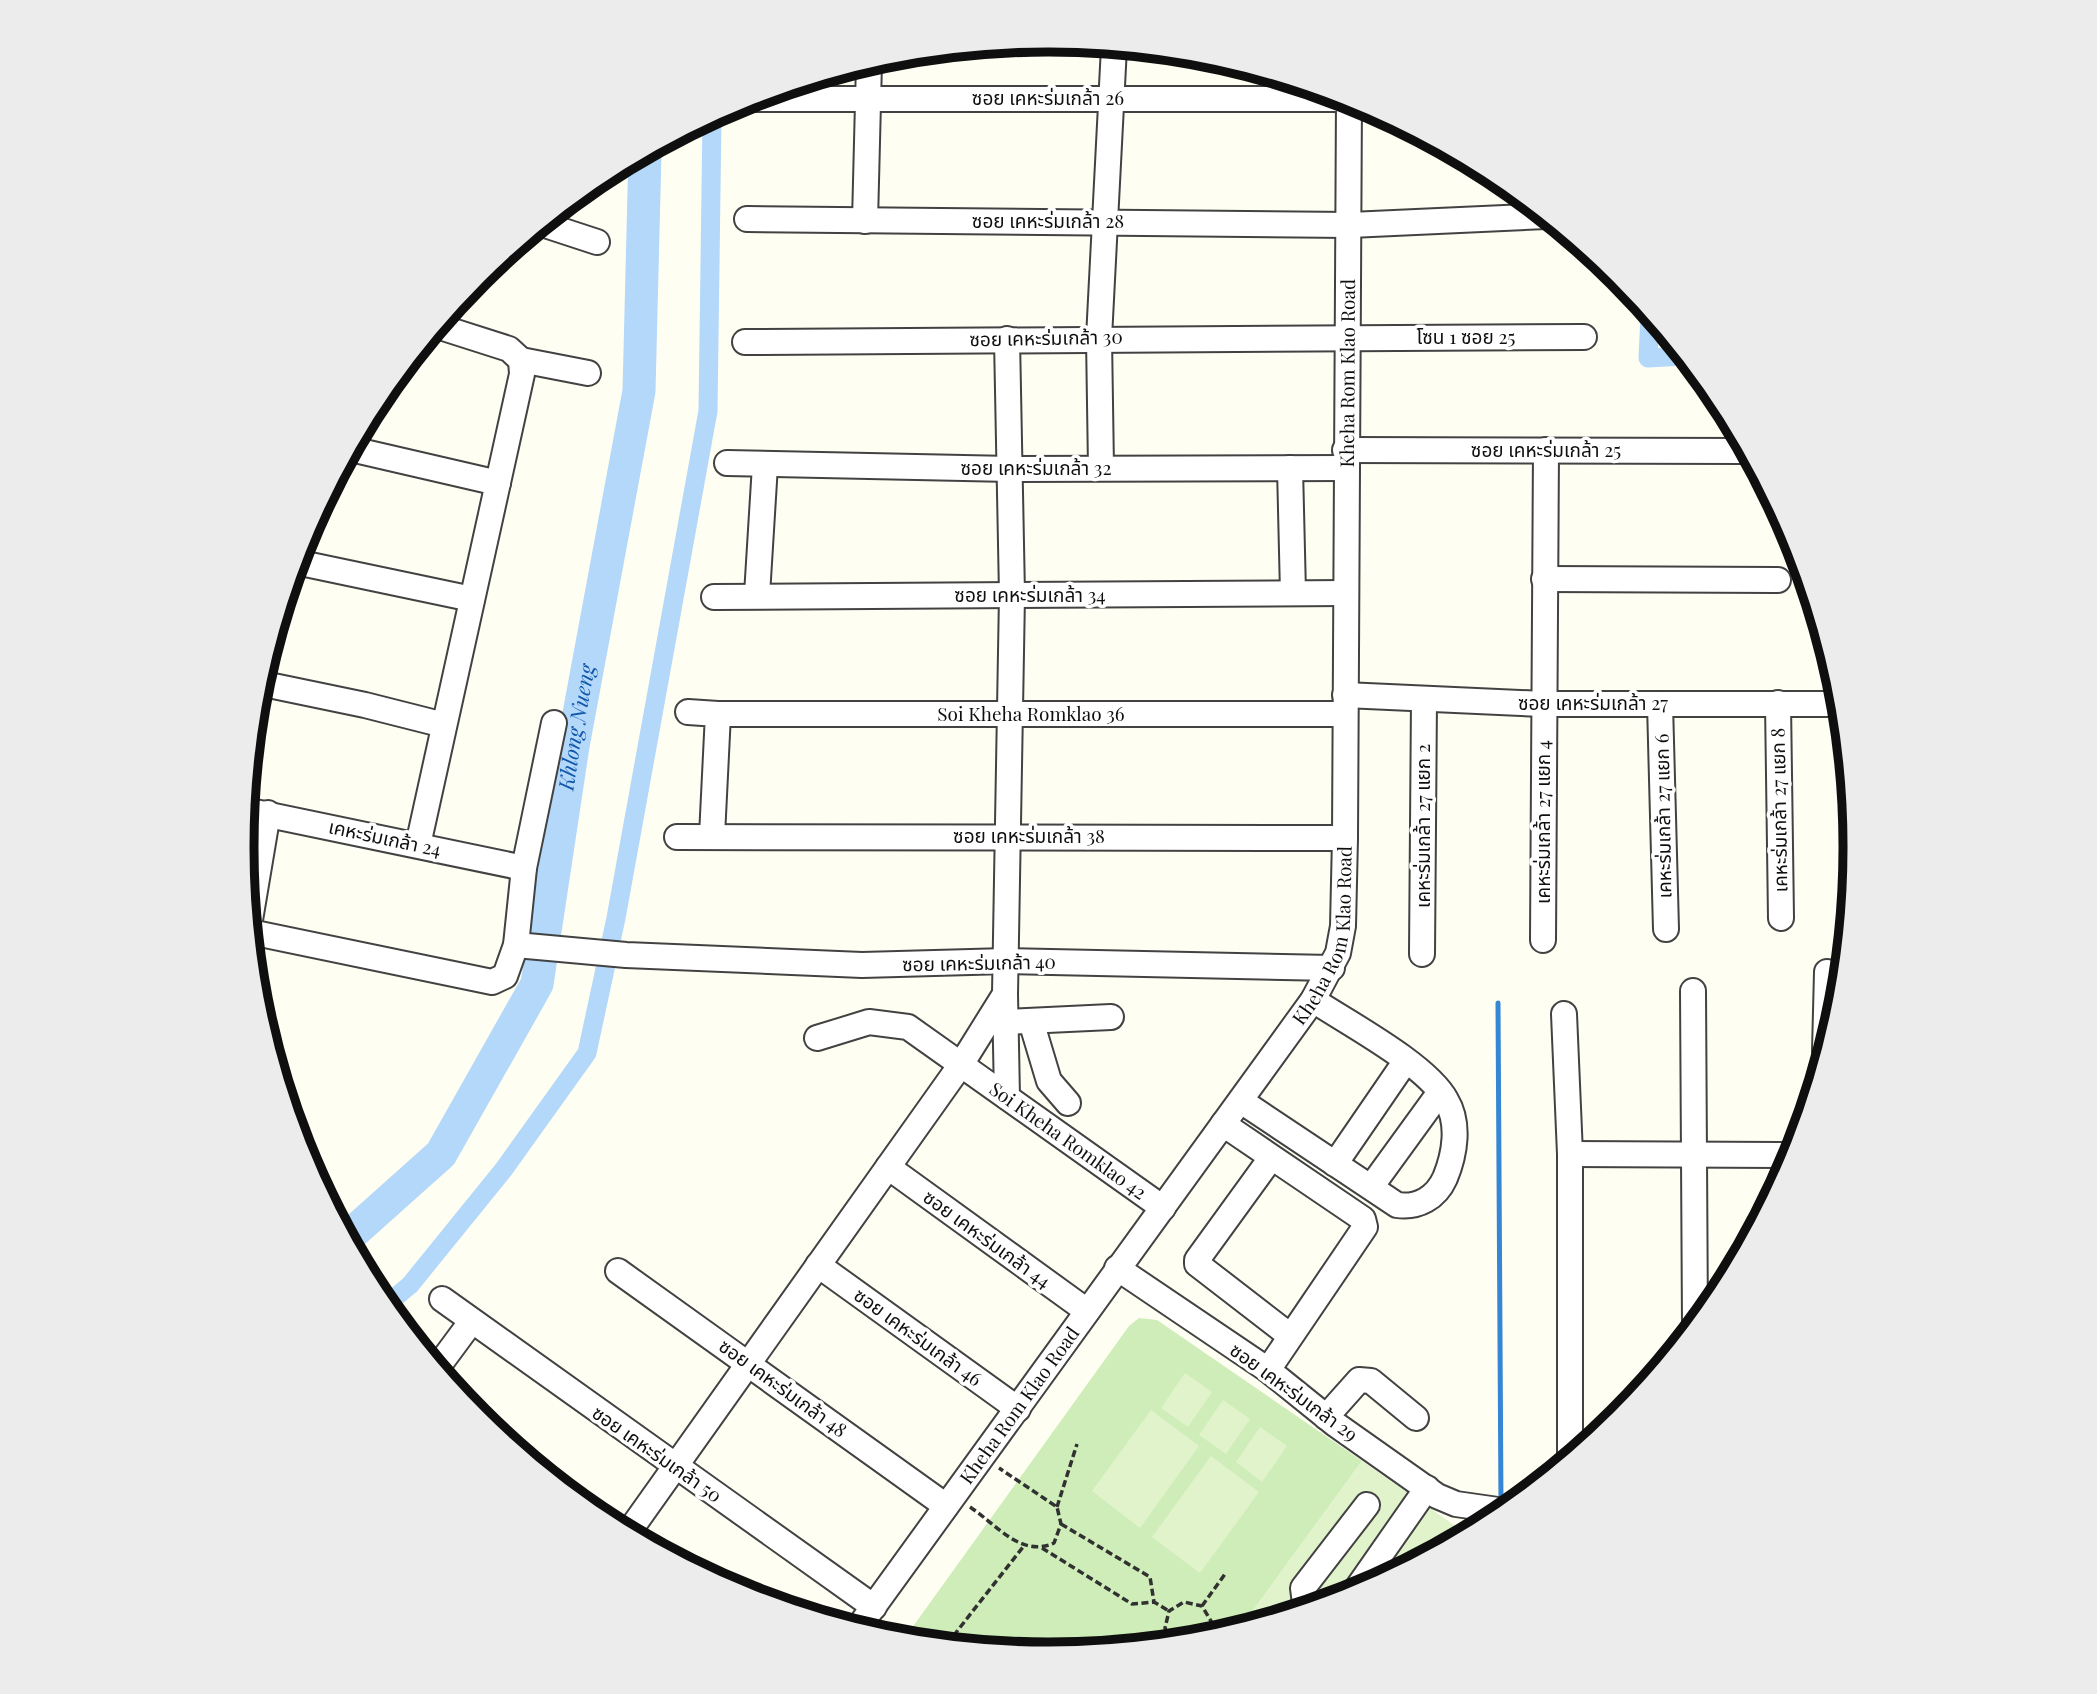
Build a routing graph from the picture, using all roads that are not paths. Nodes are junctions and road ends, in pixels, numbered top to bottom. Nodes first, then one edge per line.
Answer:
1 (1114, 55) edge
2 (869, 74) edge
3 (1112, 97) junction
4 (869, 98) junction
5 (783, 99) edge
6 (1314, 99) edge
7 (1349, 112) edge
8 (1532, 217) edge
9 (747, 219) dead end
10 (866, 221) junction
11 (1105, 221) junction
12 (1350, 225) junction
13 (552, 227) edge
14 (597, 242) dead end
15 (446, 329) edge
16 (1347, 337) junction
17 (1584, 337) dead end
18 (1099, 338) junction
19 (1007, 339) junction
20 (745, 342) dead end
21 (521, 360) junction
22 (588, 373) dead end
23 (1546, 450) junction
24 (359, 451) edge
25 (1737, 451) edge
26 (1345, 459) junction
27 (727, 463) dead end
28 (765, 465) junction
29 (1101, 468) junction
30 (1290, 468) junction
31 (1010, 469) junction
32 (498, 483) junction
33 (306, 564) edge
34 (1544, 579) junction
35 (1778, 580) dead end
36 (1293, 593) junction
37 (1346, 593) junction
38 (757, 595) junction
39 (1012, 595) junction
40 (714, 597) dead end
41 (472, 599) junction
42 (271, 685) edge
43 (1424, 699) junction
44 (1778, 703) junction
45 (1345, 704) junction
46 (1543, 704) junction
47 (1660, 704) junction
48 (1830, 704) edge
49 (688, 712) dead end
50 (718, 713) junction
51 (1012, 716) junction
52 (554, 723) dead end
53 (444, 726) junction
54 (256, 812) edge
55 (712, 836) junction
56 (1007, 836) junction
57 (677, 837) dead end
58 (1345, 838) junction
59 (418, 845) junction
60 (254, 849) edge
61 (524, 868) junction
62 (1781, 918) dead end
63 (1666, 929) dead end
64 (259, 934) edge
65 (1543, 940) dead end
66 (517, 945) junction
67 (1422, 954) dead end
68 (1007, 961) junction
69 (1332, 968) junction
70 (1828, 972) dead end
71 (1693, 991) dead end
72 (1005, 994) junction
73 (1313, 1000) junction
74 (1827, 1008) edge
75 (1564, 1014) dead end
76 (1111, 1017) dead end
77 (1031, 1021) junction
78 (1006, 1022) junction
79 (817, 1038) dead end
80 (1405, 1062) junction
81 (969, 1068) junction
82 (1440, 1092) junction
83 (1007, 1097) junction
84 (1241, 1101) junction
85 (1068, 1103) dead end
86 (1223, 1124) junction
87 (1570, 1154) junction
88 (1695, 1154) junction
89 (1782, 1154) edge
90 (1271, 1158) junction
91 (1335, 1164) junction
92 (888, 1167) junction
93 (1371, 1188) junction
94 (1163, 1208) junction
95 (818, 1265) junction
96 (1117, 1268) junction
97 (618, 1271) dead end
98 (442, 1299) dead end
99 (1695, 1308) edge
100 (1087, 1311) junction
101 (471, 1322) junction
102 (1289, 1335) junction
103 (442, 1361) edge
104 (748, 1362) junction
105 (1268, 1370) junction
106 (1018, 1409) junction
107 (1326, 1417) junction
108 (1416, 1418) dead end
109 (1570, 1446) edge
110 (675, 1466) junction
111 (1427, 1488) junction
112 (950, 1502) junction
113 (1367, 1505) dead end
114 (1489, 1509) edge
115 (634, 1524) edge
116 (1366, 1575) edge
117 (1304, 1599) edge
118 (874, 1607) junction
119 (865, 1619) edge

1 - 3 street
2 - 4 street
3 - 4 street, ซอย เคหะร่มเกล้า 26
3 - 6 street, ซอย เคหะร่มเกล้า 26
3 - 11 street
4 - 5 street, ซอย เคหะร่มเกล้า 26
4 - 10 street
7 - 12 street, Kheha Rom Klao Road
8 - 12 street, ซอย เคหะร่มเกล้า 28
9 - 10 street, ซอย เคหะร่มเกล้า 28
10 - 11 street, ซอย เคหะร่มเกล้า 28
11 - 12 street, ซอย เคหะร่มเกล้า 28
11 - 18 street
12 - 16 street, Kheha Rom Klao Road
13 - 14 street
15 - 21 street
16 - 17 street, โซน 1 ซอย 25
16 - 18 street, ซอย เคหะร่มเกล้า 30
16 - 26 street, Kheha Rom Klao Road
18 - 19 street, ซอย เคหะร่มเกล้า 30
18 - 29 street
19 - 20 street, ซอย เคหะร่มเกล้า 30
19 - 31 street
21 - 22 street
21 - 32 street
23 - 25 street, ซอย เคหะร่มเกล้า 25
23 - 26 street, ซอย เคหะร่มเกล้า 25
23 - 34 street, เคหะร่มเกล้า 27 แยก 4
24 - 32 street
26 - 30 street, ซอย เคหะร่มเกล้า 32
26 - 37 street, Kheha Rom Klao Road
27 - 28 street, ซอย เคหะร่มเกล้า 32
28 - 31 street, ซอย เคหะร่มเกล้า 32
28 - 38 street
29 - 30 street, ซอย เคหะร่มเกล้า 32
29 - 31 street, ซอย เคหะร่มเกล้า 32
30 - 36 street
31 - 39 street
32 - 41 street
33 - 41 street
34 - 35 street
34 - 46 street, เคหะร่มเกล้า 27 แยก 4
36 - 37 street, ซอย เคหะร่มเกล้า 34
36 - 39 street, ซอย เคหะร่มเกล้า 34
37 - 45 street, Kheha Rom Klao Road
38 - 39 street, ซอย เคหะร่มเกล้า 34
38 - 40 street, ซอย เคหะร่มเกล้า 34
39 - 51 street
41 - 53 street
42 - 53 street
43 - 45 street, ซอย เคหะร่มเกล้า 27
43 - 46 street, ซอย เคหะร่มเกล้า 27
43 - 67 street, เคหะร่มเกล้า 27 แยก 2
44 - 47 street, ซอย เคหะร่มเกล้า 27
44 - 48 street, ซอย เคหะร่มเกล้า 27
44 - 62 street, เคหะร่มเกล้า 27 แยก 8
45 - 51 street, Soi Kheha Romklao 36
45 - 58 street, Kheha Rom Klao Road
46 - 47 street, ซอย เคหะร่มเกล้า 27
46 - 65 street, เคหะร่มเกล้า 27 แยก 4
47 - 63 street, เคหะร่มเกล้า 27 แยก 6
49 - 50 street, Soi Kheha Romklao 36
50 - 51 street, Soi Kheha Romklao 36
50 - 55 street
51 - 56 street
52 - 61 street
53 - 59 street
54 - 59 street, เคหะร่มเกล้า 24
54 - 60 street
55 - 56 street, ซอย เคหะร่มเกล้า 38
55 - 57 street, ซอย เคหะร่มเกล้า 38
56 - 58 street, ซอย เคหะร่มเกล้า 38
56 - 68 street
58 - 69 street, Kheha Rom Klao Road
59 - 61 street, เคหะร่มเกล้า 24
61 - 66 street
64 - 66 street
66 - 68 street, ซอย เคหะร่มเกล้า 40
68 - 69 street, ซอย เคหะร่มเกล้า 40
68 - 72 street
69 - 73 street, Kheha Rom Klao Road
70 - 74 street
71 - 88 street
72 - 78 street
72 - 81 street
73 - 80 street
73 - 84 street, Kheha Rom Klao Road
75 - 87 street
76 - 77 street
77 - 78 street
77 - 85 street
78 - 83 street
79 - 81 street, Soi Kheha Romklao 42
80 - 82 street
80 - 91 street
81 - 83 street, Soi Kheha Romklao 42
81 - 92 street
82 - 93 street
82 - 93 street
83 - 94 street, Soi Kheha Romklao 42
84 - 86 street, Kheha Rom Klao Road
84 - 91 street
86 - 90 street
86 - 94 street, Kheha Rom Klao Road
87 - 88 street
87 - 109 street
88 - 89 street
88 - 99 street
90 - 102 street
90 - 102 street
91 - 93 street
92 - 95 street
92 - 100 street, ซอย เคหะร่มเกล้า 44
94 - 96 street, Kheha Rom Klao Road
95 - 104 street
95 - 106 street, ซอย เคหะร่มเกล้า 46
96 - 100 street, Kheha Rom Klao Road
96 - 105 street, ซอย เคหะร่มเกล้า 29
97 - 104 street, ซอย เคหะร่มเกล้า 48
98 - 101 street, ซอย เคหะร่มเกล้า 50
100 - 106 street, Kheha Rom Klao Road
101 - 103 street
101 - 110 street, ซอย เคหะร่มเกล้า 50
102 - 105 street
104 - 110 street
104 - 112 street, ซอย เคหะร่มเกล้า 48
105 - 107 street, ซอย เคหะร่มเกล้า 29
106 - 112 street, Kheha Rom Klao Road
107 - 108 street
107 - 111 street, ซอย เคหะร่มเกล้า 29
110 - 115 street
110 - 118 street, ซอย เคหะร่มเกล้า 50
111 - 114 street, ซอย เคหะร่มเกล้า 29
111 - 116 street
112 - 118 street, Kheha Rom Klao Road
113 - 117 street
118 - 119 street, Kheha Rom Klao Road

